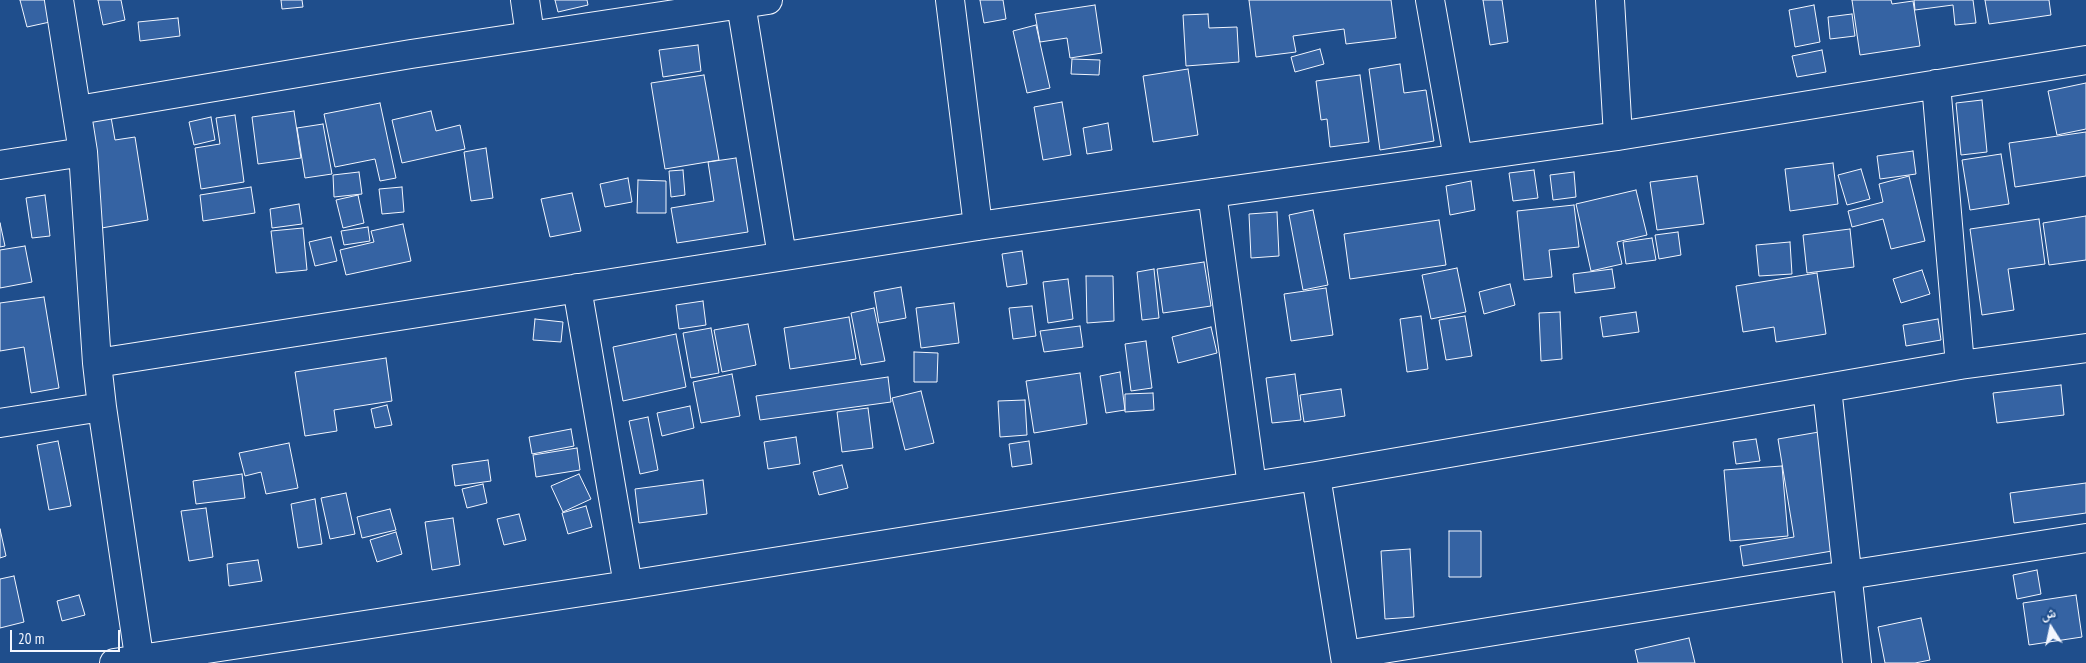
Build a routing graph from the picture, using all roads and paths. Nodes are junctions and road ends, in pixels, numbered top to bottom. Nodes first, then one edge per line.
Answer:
1 (59, 0) edge
2 (525, 0) edge
3 (768, 0) edge
4 (950, 0) edge
5 (1430, 0) edge
6 (1610, 0) edge
7 (742, 4) junction
8 (530, 36) junction
9 (2086, 60) edge
10 (1936, 84) junction
11 (78, 110) junction
12 (1618, 136) junction
13 (83, 152) junction
14 (1458, 158) junction
15 (0, 165) edge
16 (1212, 193) junction
17 (978, 226) junction
18 (782, 256) junction
19 (577, 288) junction
20 (2086, 348) edge
21 (97, 363) junction
22 (1960, 365) junction
23 (1828, 388) junction
24 (102, 407) junction
25 (0, 423) edge
26 (1316, 476) junction
27 (1252, 486) junction
28 (2086, 538) edge
29 (1848, 575) junction
30 (628, 585) junction
31 (1346, 659) edge
32 (131, 662) edge
33 (1857, 663) edge

1 - 11 street
2 - 8 street
3 - 7 street
4 - 17 street
5 - 14 street
6 - 12 street
7 - 8 street
7 - 18 street
8 - 11 street
9 - 10 street
10 - 12 street
10 - 22 street
11 - 13 street
12 - 14 street
13 - 15 street
13 - 21 street
14 - 16 street
16 - 17 street
16 - 27 street
17 - 18 street
18 - 19 street
19 - 21 street
19 - 30 street
20 - 22 street
21 - 24 street
22 - 23 street
23 - 26 street
23 - 29 street
24 - 25 street
24 - 32 street
26 - 27 street
26 - 31 street
27 - 30 street
28 - 29 street
29 - 31 street
29 - 33 street
30 - 32 street

